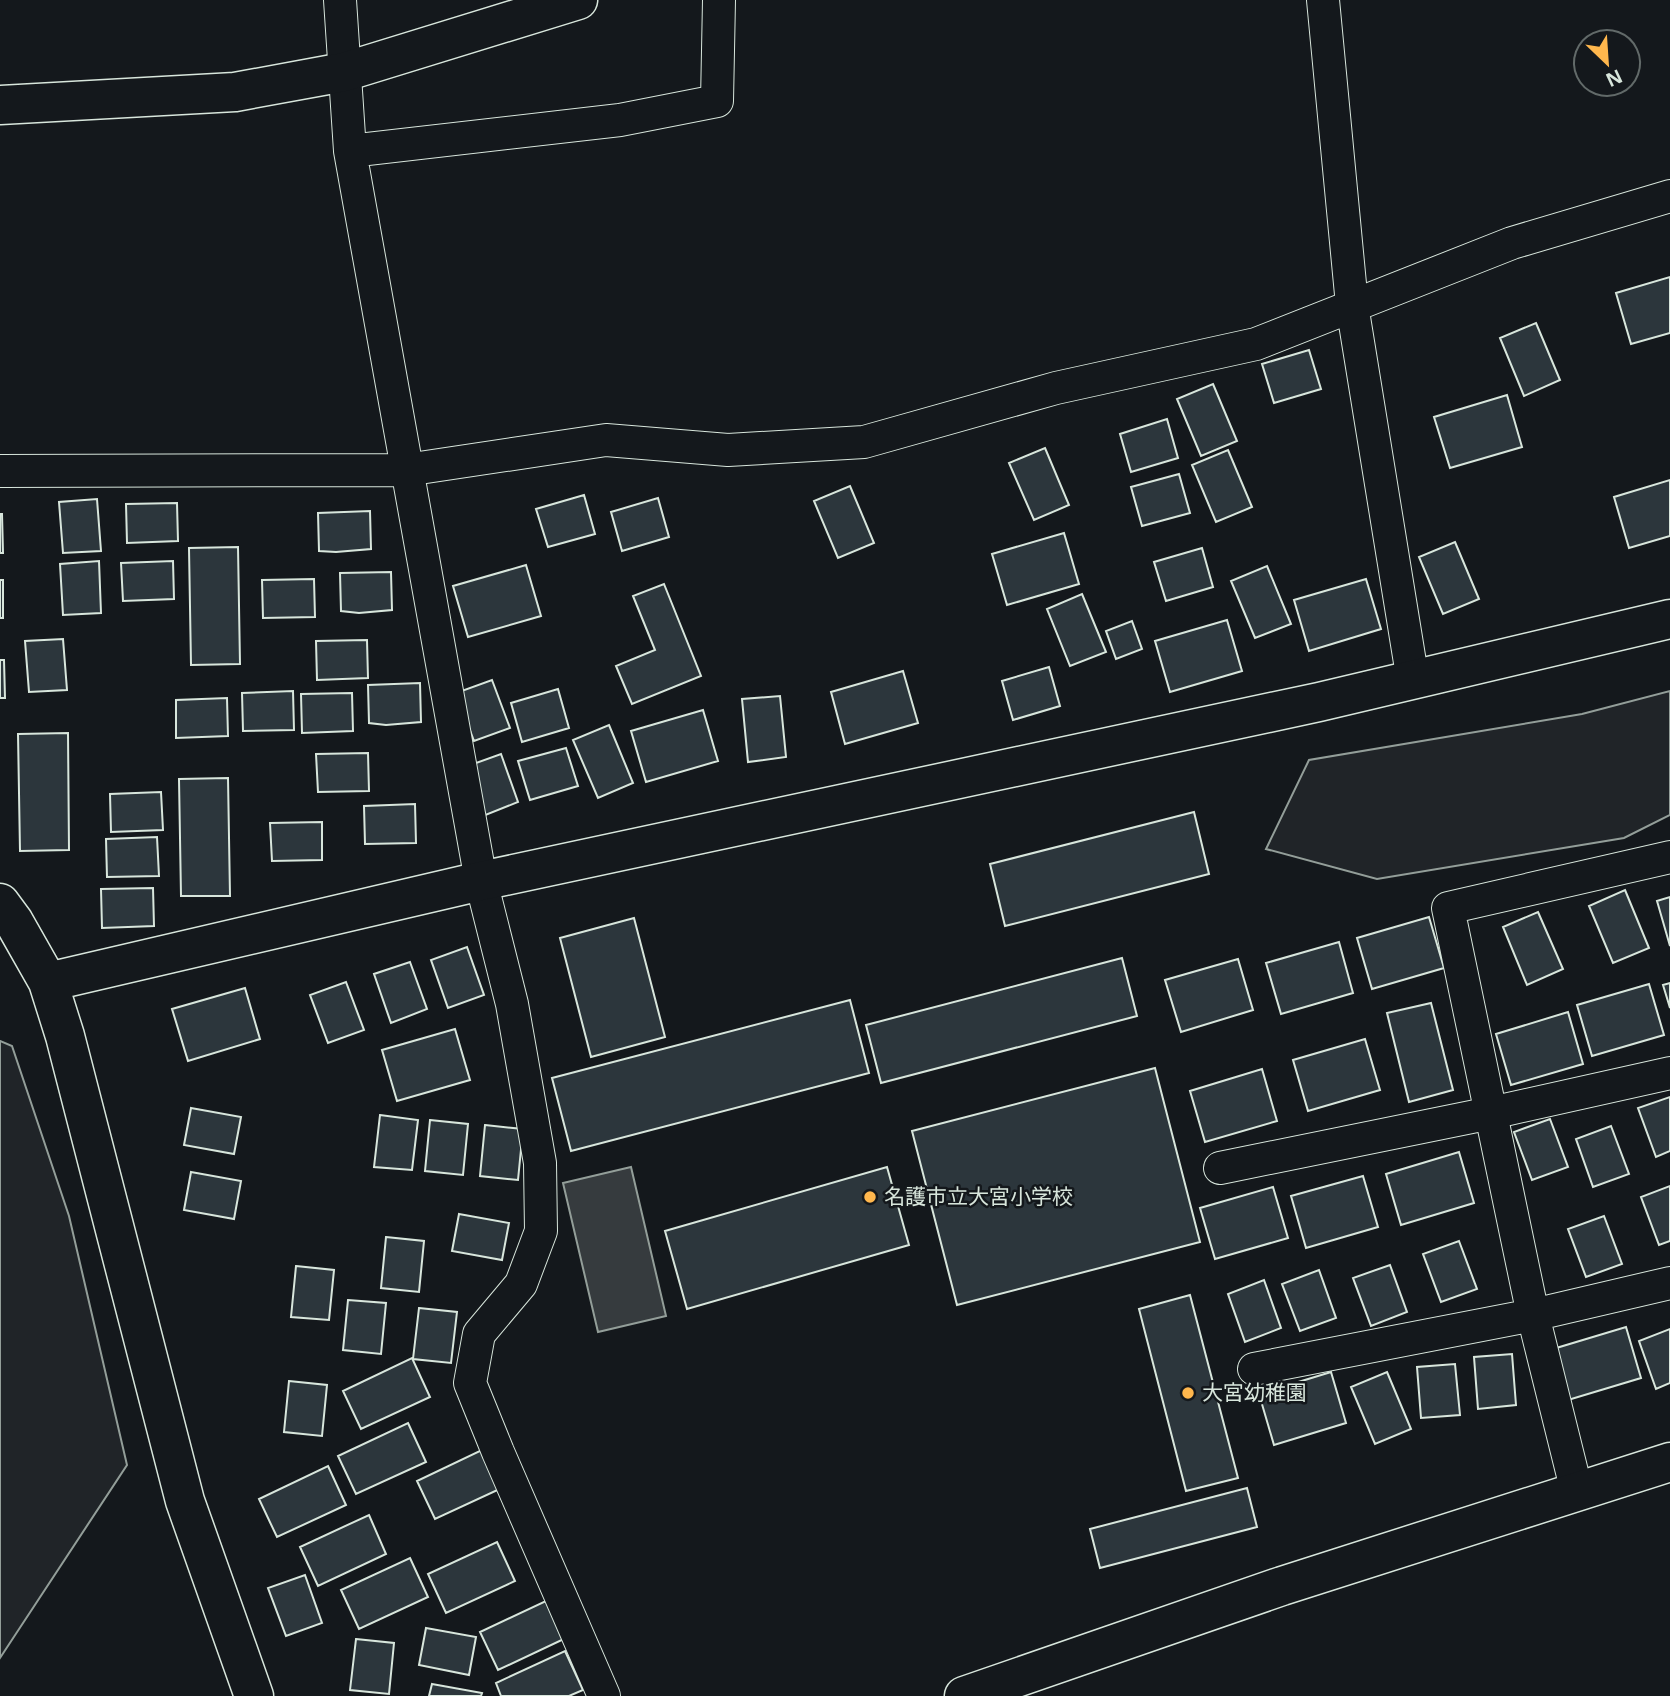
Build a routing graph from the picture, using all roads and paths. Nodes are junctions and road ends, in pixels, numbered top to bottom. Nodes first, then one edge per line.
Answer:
1 (340, 0) edge
2 (578, 0) edge
3 (719, 0) edge
4 (1323, 0) edge
5 (344, 72) junction
6 (0, 105) edge
7 (350, 151) junction
8 (1670, 196) edge
9 (1352, 305) junction
10 (406, 470) junction
11 (0, 471) edge
12 (1670, 619) edge
13 (1413, 681) junction
14 (1670, 857) edge
15 (481, 881) junction
16 (0, 903) edge
17 (48, 982) junction
18 (1670, 1073) edge
19 (1491, 1113) junction
20 (1220, 1168) dead end
21 (1670, 1283) edge
22 (1533, 1315) junction
23 (1254, 1369) dead end
24 (1670, 1462) edge
25 (1577, 1492) junction
26 (971, 1695) edge
27 (254, 1696) edge
28 (604, 1696) edge

1 - 5 street
2 - 5 street
3 - 7 street
4 - 9 street
5 - 6 street
5 - 7 street
7 - 10 street
8 - 9 street
9 - 10 street
9 - 13 street
10 - 11 street
10 - 15 street
12 - 13 street
13 - 15 street
14 - 19 street
15 - 17 street
15 - 28 street
16 - 17 street
17 - 27 street
18 - 19 street
19 - 20 street
19 - 22 street
21 - 22 street
22 - 23 street
22 - 25 street
24 - 25 street
25 - 26 street

